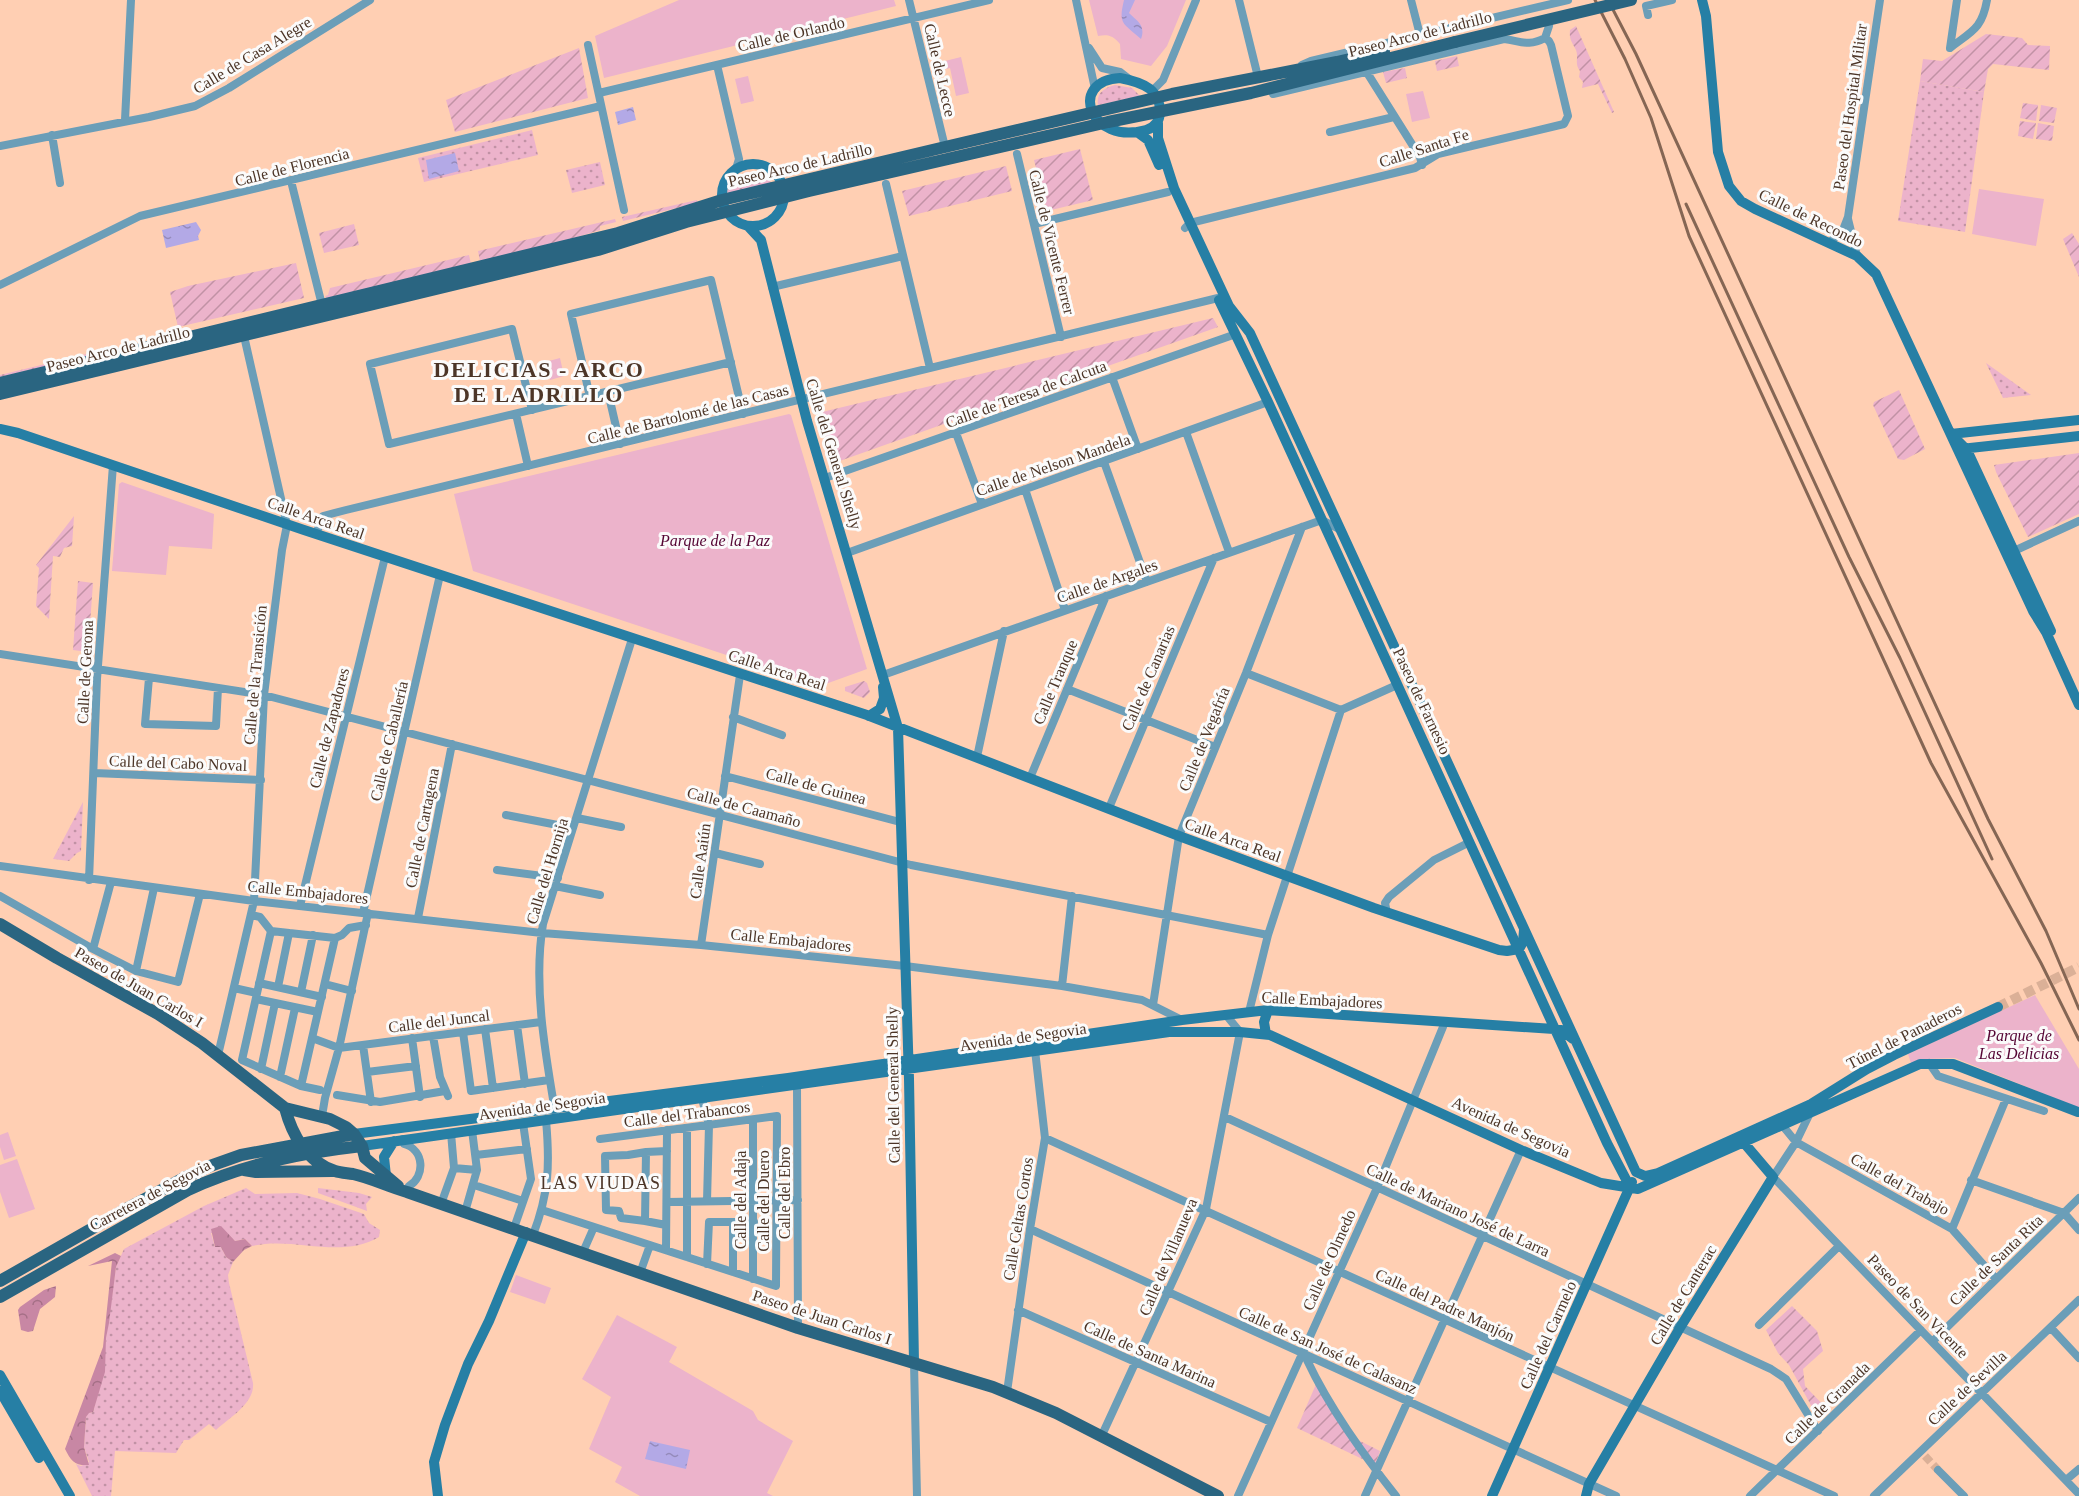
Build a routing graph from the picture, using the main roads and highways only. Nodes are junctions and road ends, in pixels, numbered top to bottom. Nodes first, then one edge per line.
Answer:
1 (1599, 0) edge
2 (1632, 0) edge
3 (1702, 0) edge
4 (1709, 0) edge
5 (1706, 16) junction
6 (1454, 39) junction
7 (1155, 94) junction
8 (1159, 117) junction
9 (1096, 118) junction
10 (1137, 132) junction
11 (784, 192) junction
12 (722, 200) junction
13 (727, 213) junction
14 (769, 222) junction
15 (748, 226) junction
16 (1188, 226) junction
17 (761, 240) junction
18 (0, 382) edge
19 (0, 394) edge
20 (2079, 420) edge
21 (0, 429) edge
22 (1951, 434) junction
23 (2079, 436) edge
24 (1962, 449) junction
25 (883, 675) junction
26 (2079, 690) edge
27 (2079, 705) edge
28 (869, 716) junction
29 (898, 728) junction
30 (0, 924) edge
31 (1524, 930) junction
32 (1519, 949) junction
33 (1998, 1006) tunnel mouth
34 (1268, 1011) junction
35 (1182, 1020) joint
36 (1554, 1029) junction
37 (1266, 1034) junction
38 (1573, 1039) junction
39 (908, 1064) junction
40 (1826, 1096) joint
41 (2078, 1112) edge
42 (286, 1113) junction
43 (318, 1116) junction
44 (552, 1116) junction
45 (354, 1134) junction
46 (399, 1140) junction
47 (1740, 1140) junction
48 (300, 1143) junction
49 (275, 1148) junction
50 (363, 1152) junction
51 (1633, 1168) junction
52 (237, 1169) junction
53 (336, 1171) junction
54 (352, 1173) junction
55 (386, 1176) junction
56 (1773, 1177) joint
57 (1630, 1187) junction
58 (408, 1189) junction
59 (524, 1232) junction
60 (19, 1270) junction
61 (0, 1274) edge
62 (0, 1281) edge
63 (0, 1297) edge
64 (914, 1363) junction
65 (0, 1376) edge
66 (0, 1391) edge
67 (62, 1496) edge
68 (70, 1496) edge
69 (438, 1496) edge
70 (1218, 1496) edge
71 (1492, 1496) edge
72 (1586, 1496) edge

1 - 6 main road, Paseo Arco de Ladrillo
2 - 6 main road, Paseo Arco de Ladrillo, bridge
3 - 5 main road, Calle de Recondo
4 - 5 main road, Calle de Recondo
5 - 22 main road, Calle de Recondo
6 - 7 main road, Paseo Arco de Ladrillo
6 - 8 main road, Paseo Arco de Ladrillo
7 - 8 main road, Paseo de Farnesio
7 - 9 main road, Paseo Arco de Ladrillo
7 - 9 main road
8 - 9 main road, Paseo Arco de Ladrillo
8 - 10 main road
8 - 16 main road, Paseo de Farnesio
9 - 10 main road
9 - 11 main road, Paseo Arco de Ladrillo
9 - 11 main road, Paseo Arco de Ladrillo
10 - 16 main road, Paseo de Farnesio
11 - 12 main road, Paseo Arco de Ladrillo
11 - 12 main road
11 - 13 main road, Paseo Arco de Ladrillo
11 - 14 main road
12 - 13 main road
12 - 18 main road, Paseo Arco de Ladrillo
13 - 15 main road, Calle del General Shelly
13 - 19 main road, Paseo Arco de Ladrillo
14 - 15 main road
14 - 17 main road
15 - 17 main road, Calle del General Shelly
16 - 31 main road, Paseo de Farnesio
16 - 32 main road, Paseo de Farnesio
17 - 25 main road, Calle del General Shelly
20 - 22 main road
21 - 28 main road, Calle Arca Real
22 - 24 main road, Calle de Recondo
23 - 24 main road
24 - 26 main road, Calle de Recondo
24 - 27 main road, Calle de Recondo
25 - 28 main road, Calle del General Shelly
25 - 29 main road, Calle del General Shelly
28 - 29 main road, Calle Arca Real
29 - 32 main road, Calle Arca Real
29 - 39 main road, Calle del General Shelly
30 - 42 main road, Paseo de Juan Carlos I
31 - 32 main road
31 - 38 main road, Paseo de Farnesio
32 - 36 main road, Paseo de Farnesio
33 - 40 main road, Túnel de Panaderos
34 - 35 main road, Calle Embajadores
34 - 36 main road, Calle Embajadores
34 - 37 main road
35 - 39 main road, Avenida de Segovia
36 - 38 main road, Calle Embajadores
36 - 57 main road, Paseo de Farnesio
37 - 39 main road, Avenida de Segovia
37 - 57 main road, Avenida de Segovia
38 - 51 main road, Paseo de Farnesio
39 - 44 main road, Avenida de Segovia
39 - 44 main road, Avenida de Segovia
39 - 64 main road, Calle del General Shelly
40 - 47 main road, Avenida de Segovia
41 - 47 main road, Avenida de Segovia
42 - 43 main road, Paseo de Juan Carlos I
42 - 48 main road, Paseo de Juan Carlos I
42 - 49 main road
43 - 45 main road, Paseo de Juan Carlos I
43 - 48 main road
44 - 45 main road, Avenida de Segovia
44 - 46 main road, Avenida de Segovia
45 - 48 main road, Carretera de Segovia
45 - 50 main road, Paseo de Juan Carlos I
46 - 50 main road, Avenida de Segovia
46 - 55 main road
47 - 51 main road, Avenida de Segovia
47 - 56 main road, Paseo de San Vicente
47 - 57 main road, Avenida de Segovia
48 - 49 main road, Carretera de Segovia
48 - 50 main road, Carretera de Segovia
48 - 52 main road, Carretera de Segovia
48 - 53 main road, Paseo de Juan Carlos I
49 - 60 main road, Carretera de Segovia
50 - 54 main road
50 - 55 main road, Paseo de Juan Carlos I
51 - 57 main road
52 - 53 main road
52 - 63 main road, Carretera de Segovia
53 - 54 main road, Paseo de Juan Carlos I
54 - 58 main road, Paseo de Juan Carlos I
55 - 58 main road, Paseo de Juan Carlos I
56 - 72 main road, Calle de Canterac
57 - 71 main road, Calle del Carmelo
58 - 59 main road, Paseo de Juan Carlos I
59 - 64 main road, Paseo de Juan Carlos I
59 - 69 main road
60 - 61 main road
60 - 62 main road, Carretera de Segovia
64 - 70 main road, Paseo de Juan Carlos I
65 - 68 main road
66 - 67 main road

